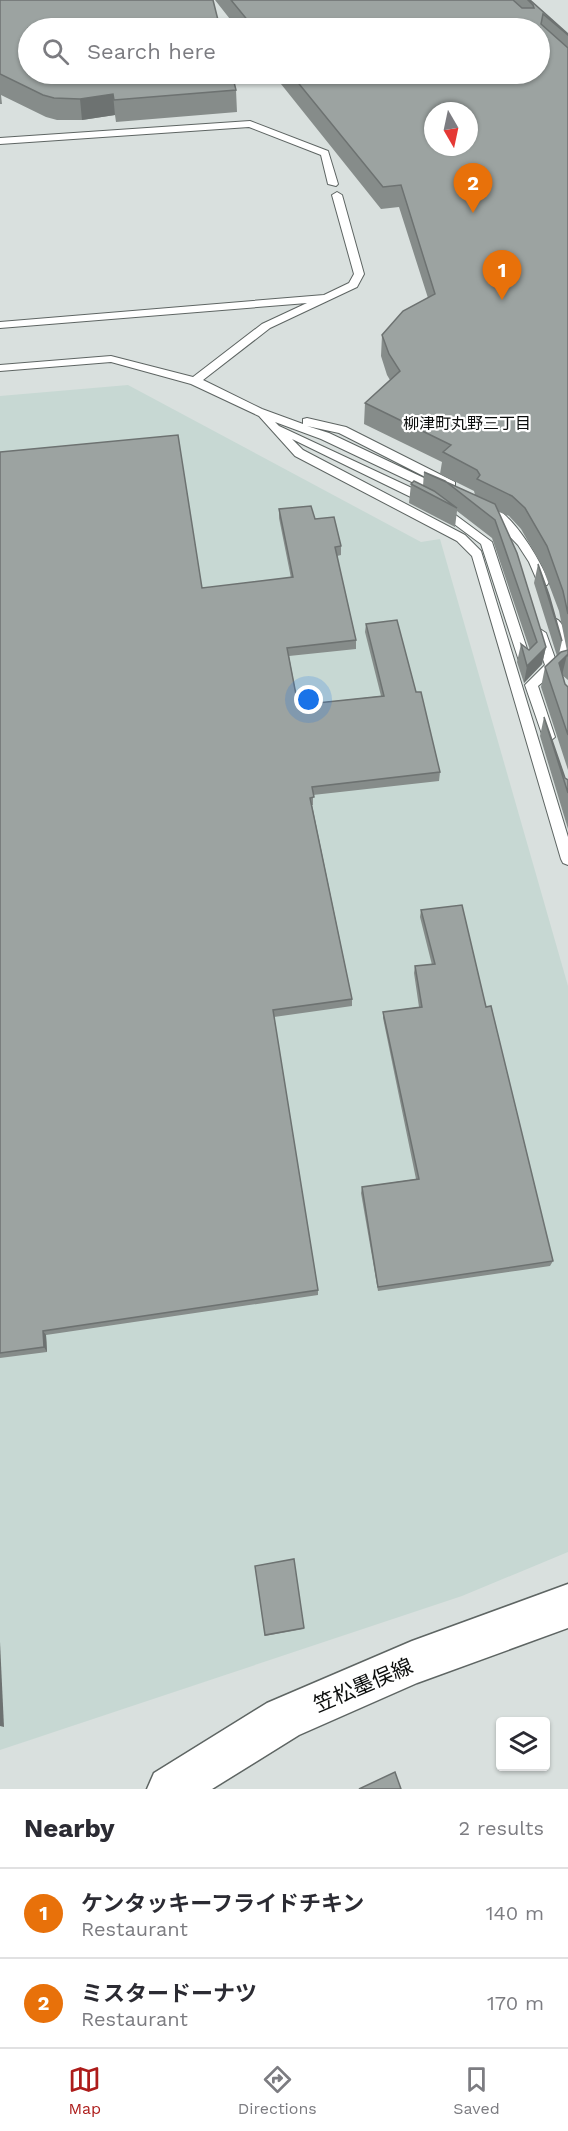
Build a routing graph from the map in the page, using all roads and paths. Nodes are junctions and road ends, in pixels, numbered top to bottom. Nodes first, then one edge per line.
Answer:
1 (0, 141) edge
2 (333, 184) dead end
3 (337, 195) dead end
4 (324, 298) junction
5 (0, 325) edge
6 (0, 368) edge
7 (195, 381) junction
8 (258, 412) junction
9 (272, 424) junction
10 (512, 550) edge
11 (536, 621) edge
12 (525, 661) edge
13 (568, 662) edge
14 (552, 666) junction
15 (553, 752) edge
16 (568, 859) edge
17 (568, 1606) edge
18 (170, 1789) edge

1 - 2 lane
3 - 4 lane
4 - 5 lane
4 - 7 lane
6 - 7 lane
7 - 8 lane
8 - 8 lane
8 - 9 lane
9 - 12 lane
9 - 16 lane
10 - 13 lane
11 - 14 lane
13 - 14 lane
14 - 15 lane
17 - 18 main road, 笠松墨俣線

